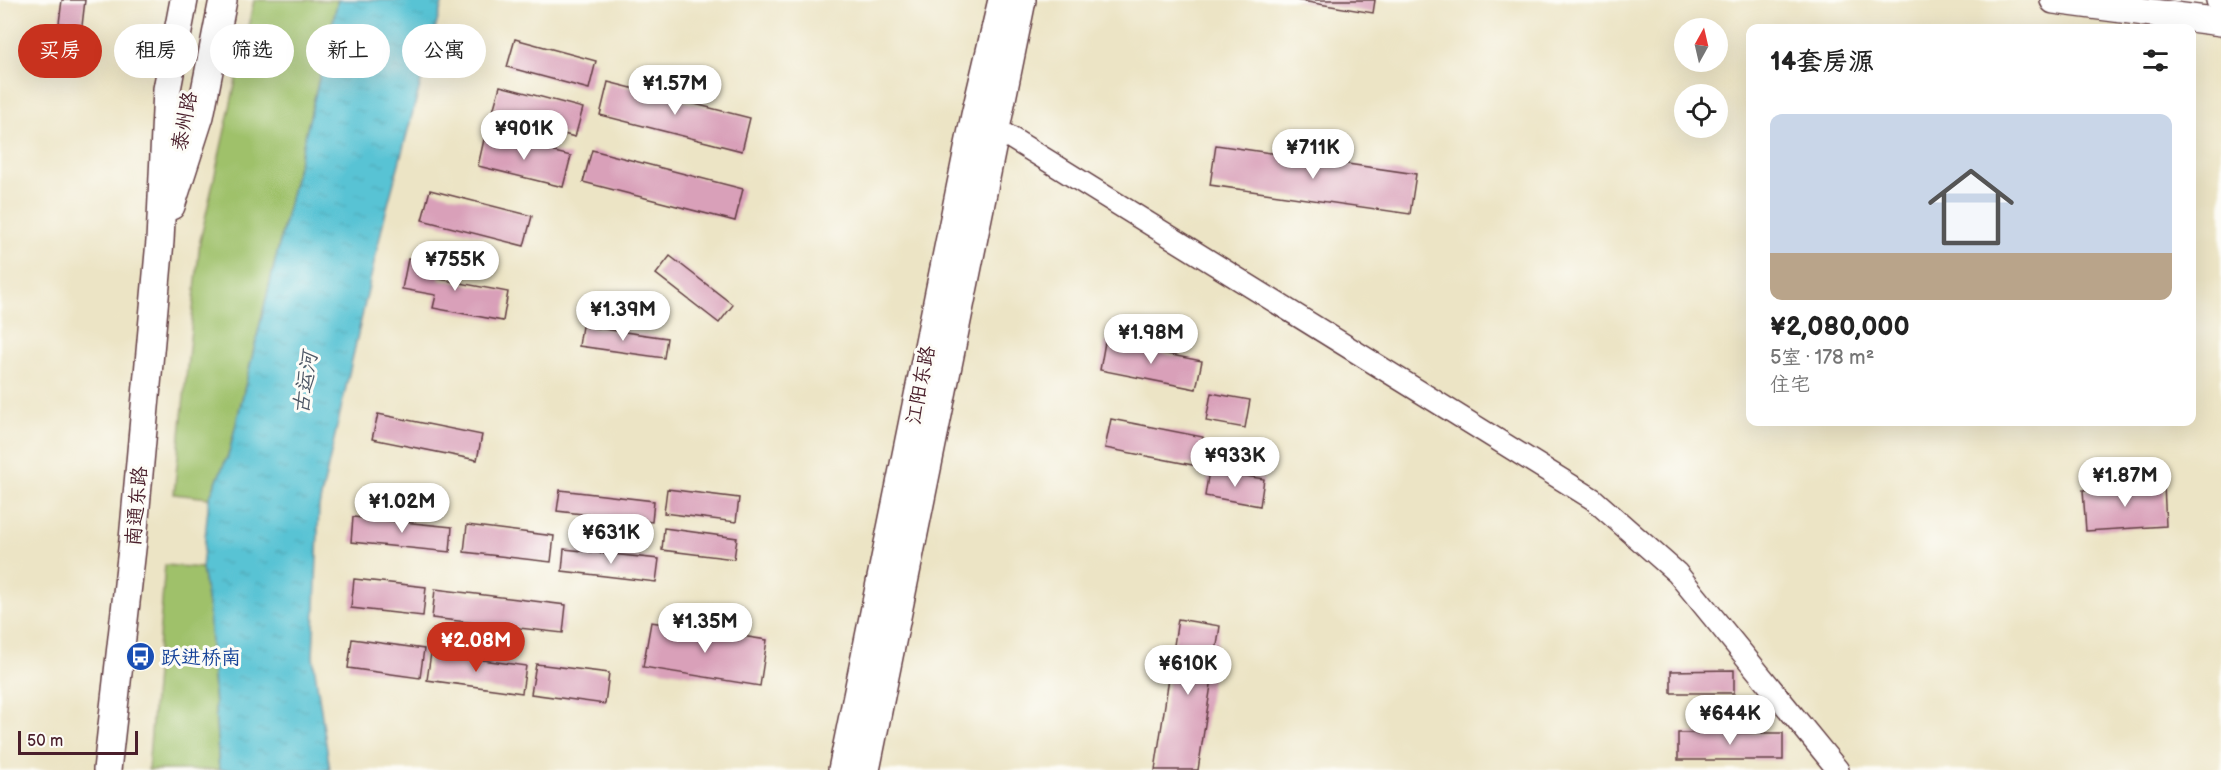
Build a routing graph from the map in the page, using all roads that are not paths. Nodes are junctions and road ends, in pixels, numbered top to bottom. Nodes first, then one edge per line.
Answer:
1 (184, 0) edge
2 (207, 0) edge
3 (223, 0) edge
4 (1002, 0) edge
5 (1022, 0) edge
6 (2054, 0) edge
7 (2221, 22) edge
8 (995, 128) junction
9 (160, 241) junction
10 (106, 770) edge
11 (843, 770) edge
12 (866, 770) edge
13 (1838, 770) edge

1 - 9 main road, 南通东路
2 - 9 main road, 泰州路
3 - 9 main road, 南通东路
4 - 11 main road, 江阳东路
5 - 8 main road, 江阳东路
6 - 7 main road
8 - 12 main road, 江阳东路
8 - 13 street
9 - 10 main road, 南通东路

